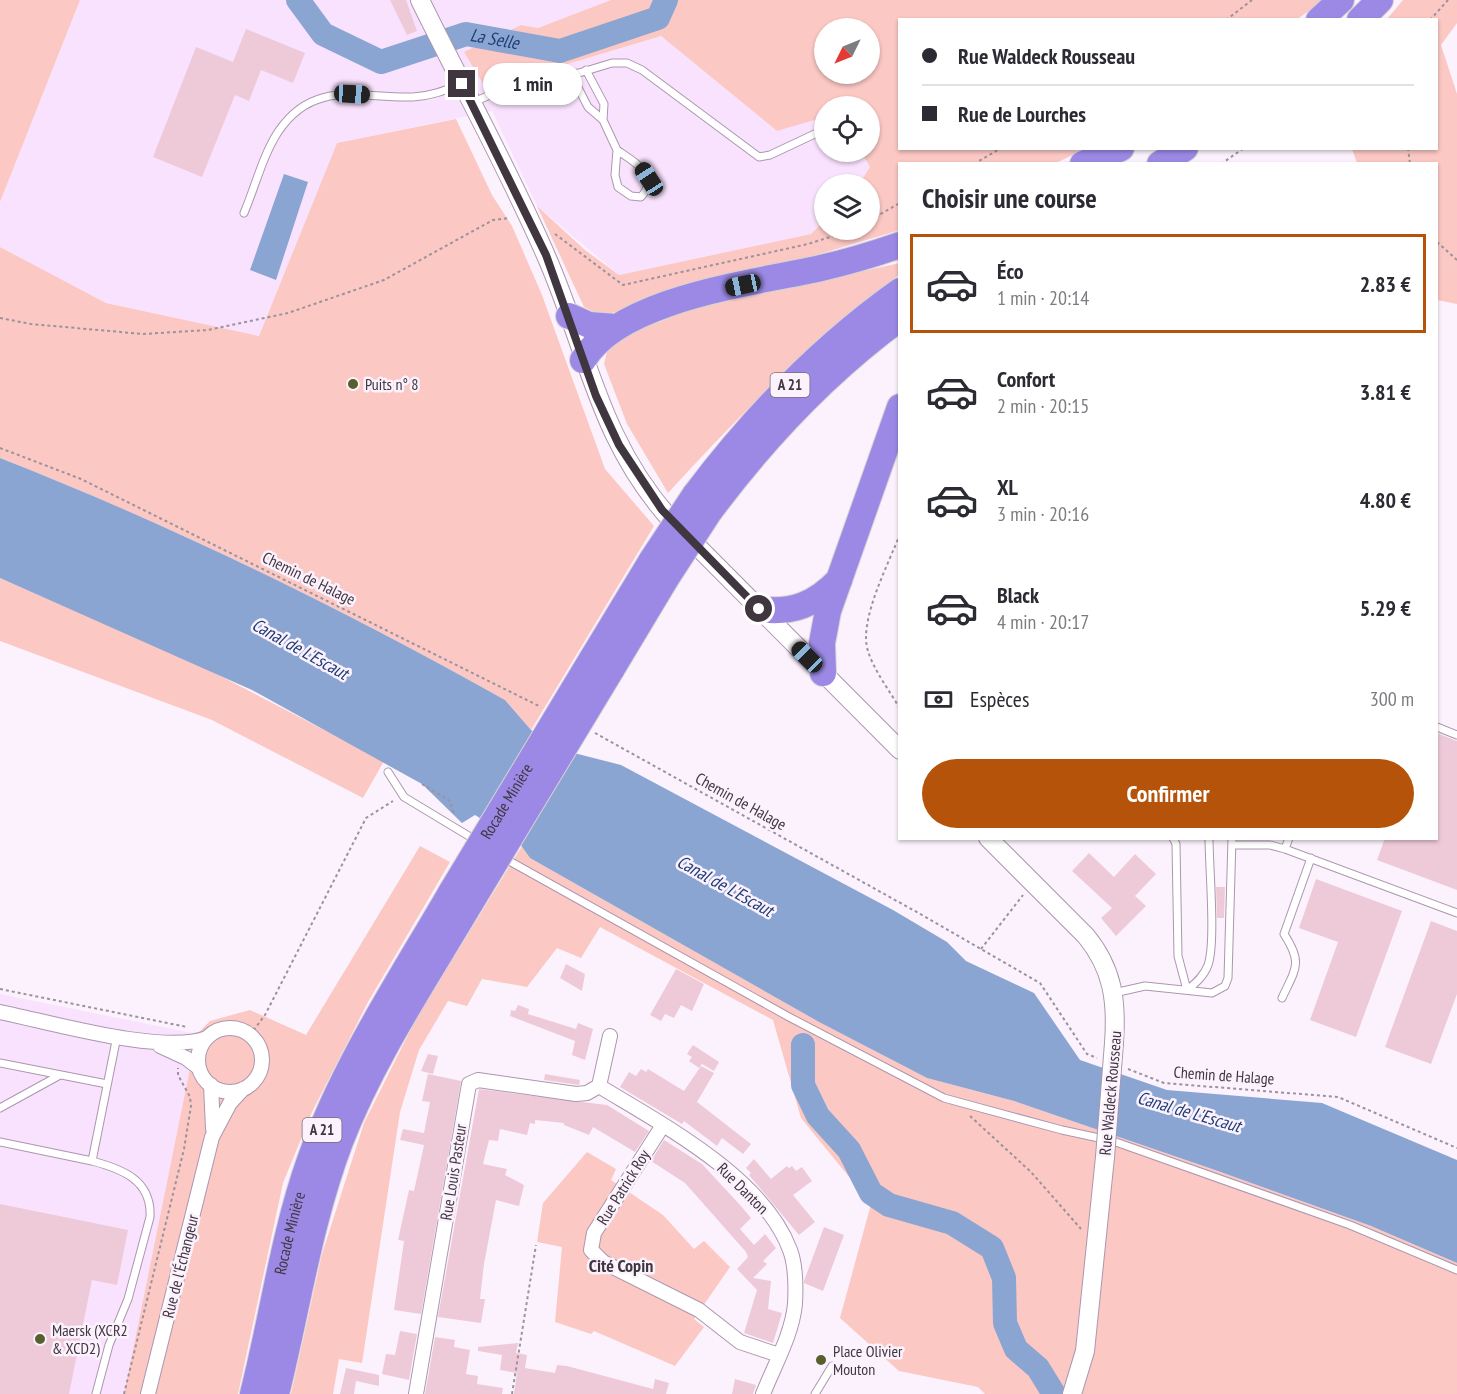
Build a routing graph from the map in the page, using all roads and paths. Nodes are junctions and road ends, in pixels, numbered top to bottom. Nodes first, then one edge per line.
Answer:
1 (420, 0) edge
2 (1252, 0) edge
3 (1341, 0) edge
4 (1380, 0) edge
5 (1448, 0) edge
6 (1229, 18) edge
7 (1321, 18) edge
8 (1362, 18) edge
9 (1432, 18) edge
10 (586, 70) junction
11 (571, 74) junction
12 (462, 84) junction
13 (471, 103) junction
14 (603, 120) junction
15 (814, 134) edge
16 (617, 150) junction
17 (998, 150) edge
18 (1117, 150) edge
19 (1120, 150) edge
20 (1182, 150) edge
21 (1241, 150) edge
22 (977, 162) edge
23 (1088, 162) edge
24 (1105, 162) edge
25 (1163, 162) edge
26 (1224, 162) edge
27 (898, 204) edge
28 (244, 213) dead end
29 (880, 214) edge
30 (527, 215) junction
31 (821, 240) edge
32 (1438, 243) edge
33 (898, 246) edge
34 (1457, 260) edge
35 (898, 293) edge
36 (569, 316) junction
37 (0, 318) edge
38 (898, 320) edge
39 (615, 327) junction
40 (583, 360) junction
41 (898, 413) edge
42 (0, 448) edge
43 (702, 504) junction
44 (898, 539) edge
45 (841, 577) junction
46 (759, 609) junction
47 (823, 673) junction
48 (898, 706) edge
49 (542, 707) dead end
50 (1438, 727) edge
51 (595, 734) dead end
52 (1457, 735) edge
53 (898, 748) edge
54 (388, 772) dead end
55 (422, 784) dead end
56 (404, 796) junction
57 (454, 815) dead end
58 (990, 840) edge
59 (1174, 840) edge
60 (1209, 840) edge
61 (1288, 840) edge
62 (1232, 842) edge
63 (485, 847) dead end
64 (1285, 849) junction
65 (494, 852) dead end
66 (1311, 858) junction
67 (1033, 883) junction
68 (462, 897) junction
69 (1457, 914) edge
70 (981, 949) junction
71 (0, 989) edge
72 (1187, 990) junction
73 (1114, 993) junction
74 (1282, 998) dead end
75 (0, 1012) edge
76 (250, 1035) junction
77 (117, 1036) junction
78 (610, 1036) dead end
79 (207, 1038) junction
80 (182, 1049) junction
81 (1098, 1058) dead end
82 (0, 1063) edge
83 (1120, 1066) dead end
84 (199, 1068) junction
85 (60, 1075) junction
86 (107, 1084) junction
87 (211, 1085) junction
88 (598, 1086) junction
89 (243, 1089) junction
90 (954, 1102) junction
91 (0, 1108) edge
92 (663, 1125) junction
93 (212, 1137) junction
94 (0, 1142) edge
95 (1457, 1148) edge
96 (92, 1161) junction
97 (536, 1245) dead end
98 (1096, 1246) junction
99 (1457, 1270) edge
100 (779, 1355) junction
101 (832, 1366) dead end
102 (96, 1394) edge
103 (124, 1394) edge
104 (148, 1394) edge
105 (253, 1394) edge
106 (276, 1394) edge
107 (416, 1394) edge
108 (512, 1394) edge
109 (763, 1394) edge
110 (815, 1394) edge
111 (1072, 1394) edge

1 - 12 street
2 - 6 path
3 - 7 highway
4 - 8 highway
5 - 9 path
10 - 11 lane
10 - 14 lane
10 - 15 lane
11 - 13 lane
11 - 14 lane
12 - 13 street
12 - 28 lane
13 - 30 street
14 - 16 lane
16 - 16 lane
17 - 22 path
18 - 23 highway
19 - 24 highway
20 - 25 highway
21 - 26 path
27 - 29 path
30 - 31 path
30 - 36 street
30 - 37 path
32 - 34 path
33 - 39 highway
35 - 43 highway, Rocade Minière / A 21
36 - 39 highway
36 - 40 street
38 - 43 highway, Rocade Minière / A 21
39 - 40 highway
40 - 46 street
41 - 45 highway
42 - 49 path, Chemin de Halage
43 - 68 highway, Rocade Minière / A 21, bridge
44 - 48 path
45 - 46 highway
45 - 47 highway
46 - 47 street
47 - 53 street
50 - 52 lane
51 - 70 path, Chemin de Halage
54 - 56 lane
55 - 57 path
56 - 63 lane
56 - 76 path
58 - 67 street, Rue Waldeck Rousseau
59 - 72 lane
60 - 72 lane
61 - 64 lane
62 - 64 lane
62 - 72 lane
64 - 66 lane
65 - 90 lane
66 - 69 lane
66 - 74 lane
67 - 70 path
67 - 73 street, Rue Waldeck Rousseau
68 - 105 highway, Rocade Minière / A 21
68 - 106 highway, Rocade Minière / A 21
70 - 81 path, Chemin de Halage
71 - 80 path
72 - 73 lane
73 - 98 street, Rue Waldeck Rousseau, bridge
75 - 77 street
76 - 79 street
76 - 89 street
77 - 80 street
77 - 86 lane
78 - 88 street
79 - 80 street
79 - 84 street
80 - 84 street
80 - 103 path
82 - 85 lane
83 - 95 path, Chemin de Halage
84 - 87 street
85 - 86 lane
85 - 91 lane
86 - 96 lane
87 - 89 street
87 - 93 street, Rue de l'Échangeur
88 - 92 street, Rue Danton
88 - 107 street, Rue Louis Pasteur
89 - 93 street, Rue de l'Échangeur
90 - 98 path
90 - 99 lane
92 - 100 street, Rue Danton
92 - 100 street, Rue Patrick Roy
93 - 104 street, Rue de l'Échangeur
94 - 96 lane
96 - 102 lane
97 - 108 path
98 - 111 street, Rue Waldeck Rousseau
100 - 109 street, Rue Danton
101 - 110 lane

